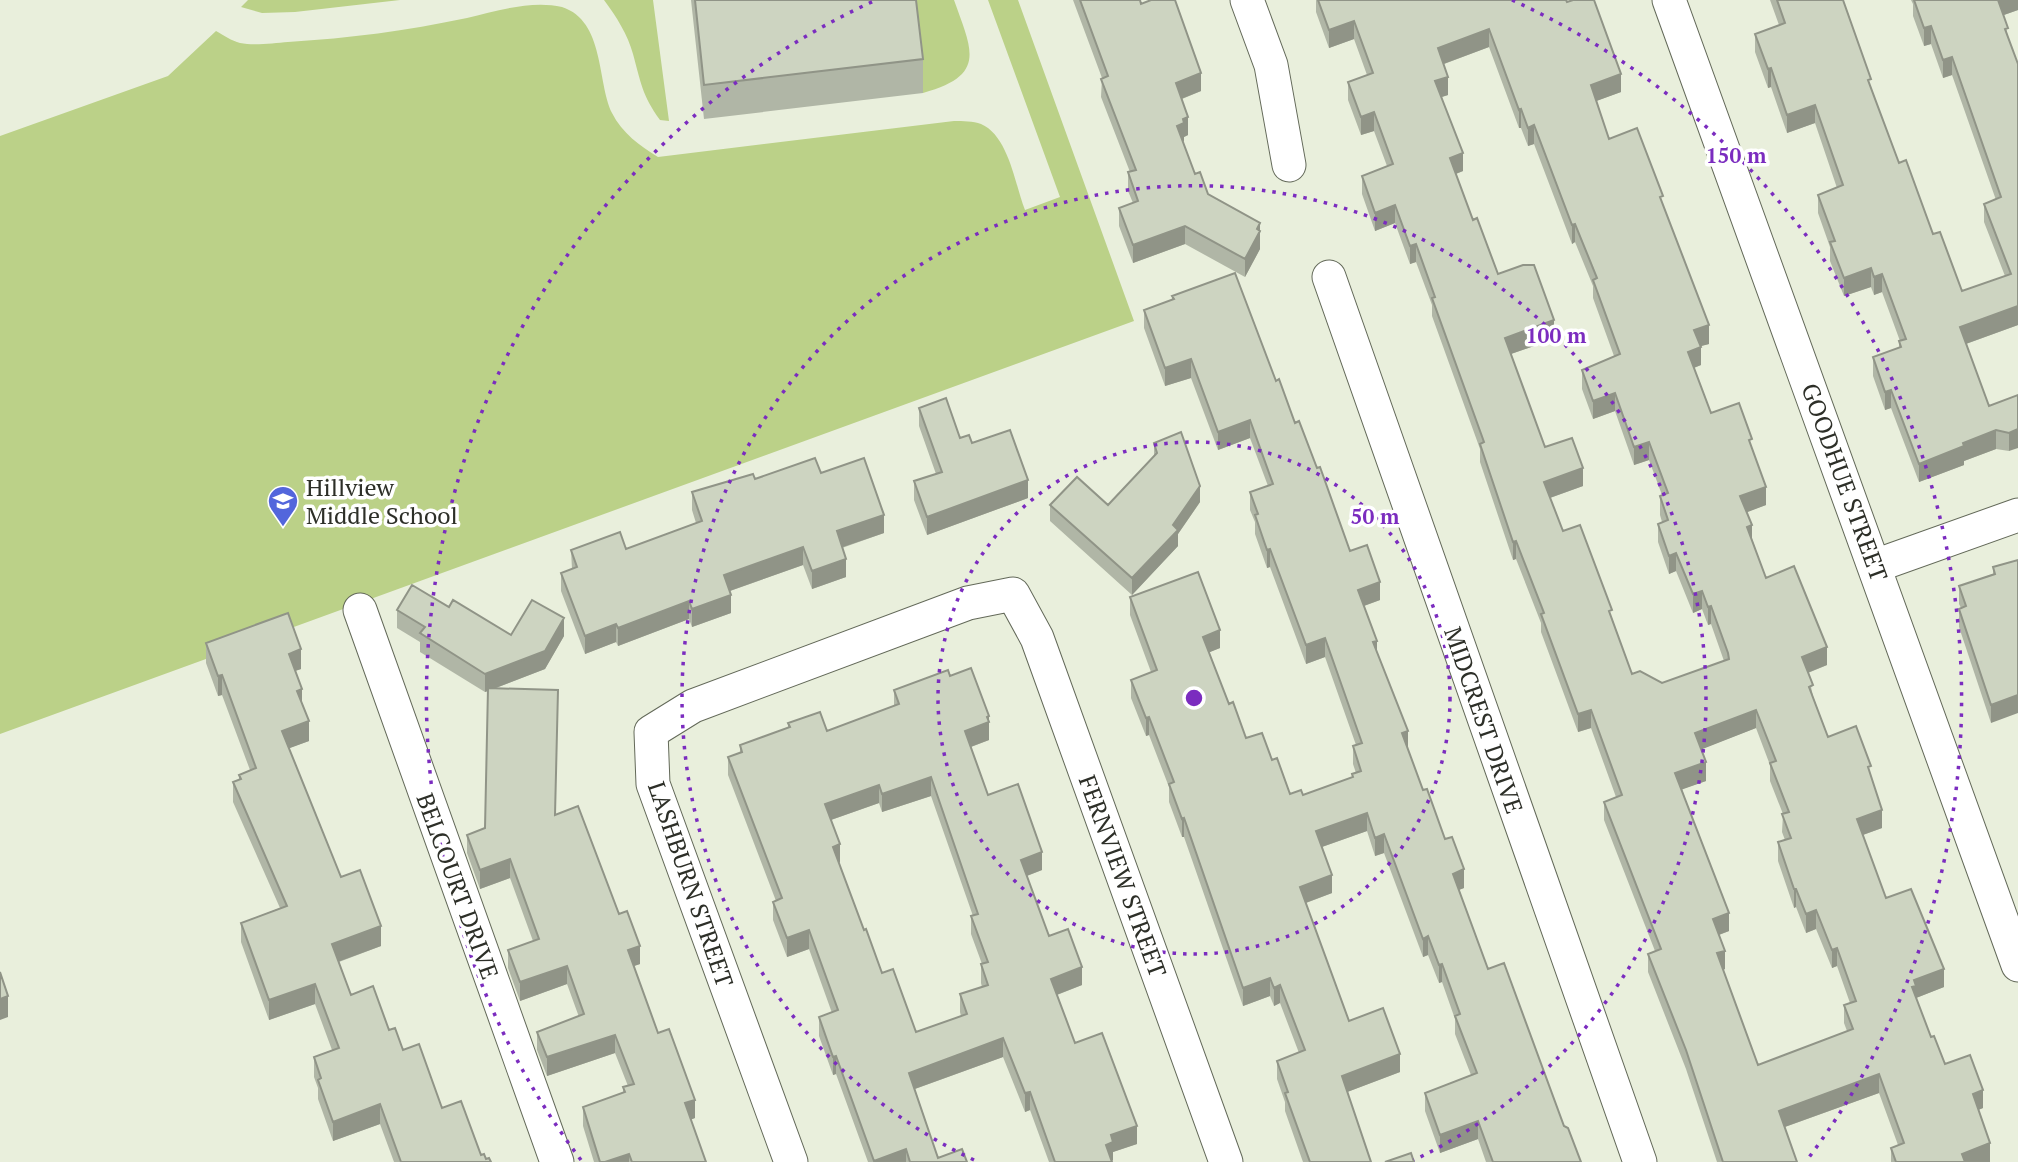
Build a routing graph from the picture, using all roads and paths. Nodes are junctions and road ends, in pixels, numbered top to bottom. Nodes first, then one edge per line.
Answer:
1 (1247, 0) edge
2 (1669, 0) edge
3 (1289, 165) dead end
4 (1329, 277) dead end
5 (2018, 515) edge
6 (1875, 566) junction
7 (1013, 594) joint
8 (360, 610) dead end
9 (2018, 965) edge
10 (556, 1162) edge
11 (792, 1162) edge
12 (1226, 1162) edge
13 (1640, 1162) edge

1 - 3 street
2 - 6 street, GOODHUE STREET
4 - 13 street, MIDCREST DRIVE
5 - 6 street
6 - 9 street, GOODHUE STREET
7 - 11 street, LASHBURN STREET
7 - 12 street, FERNVIEW STREET
8 - 10 street, BELCOURT DRIVE

